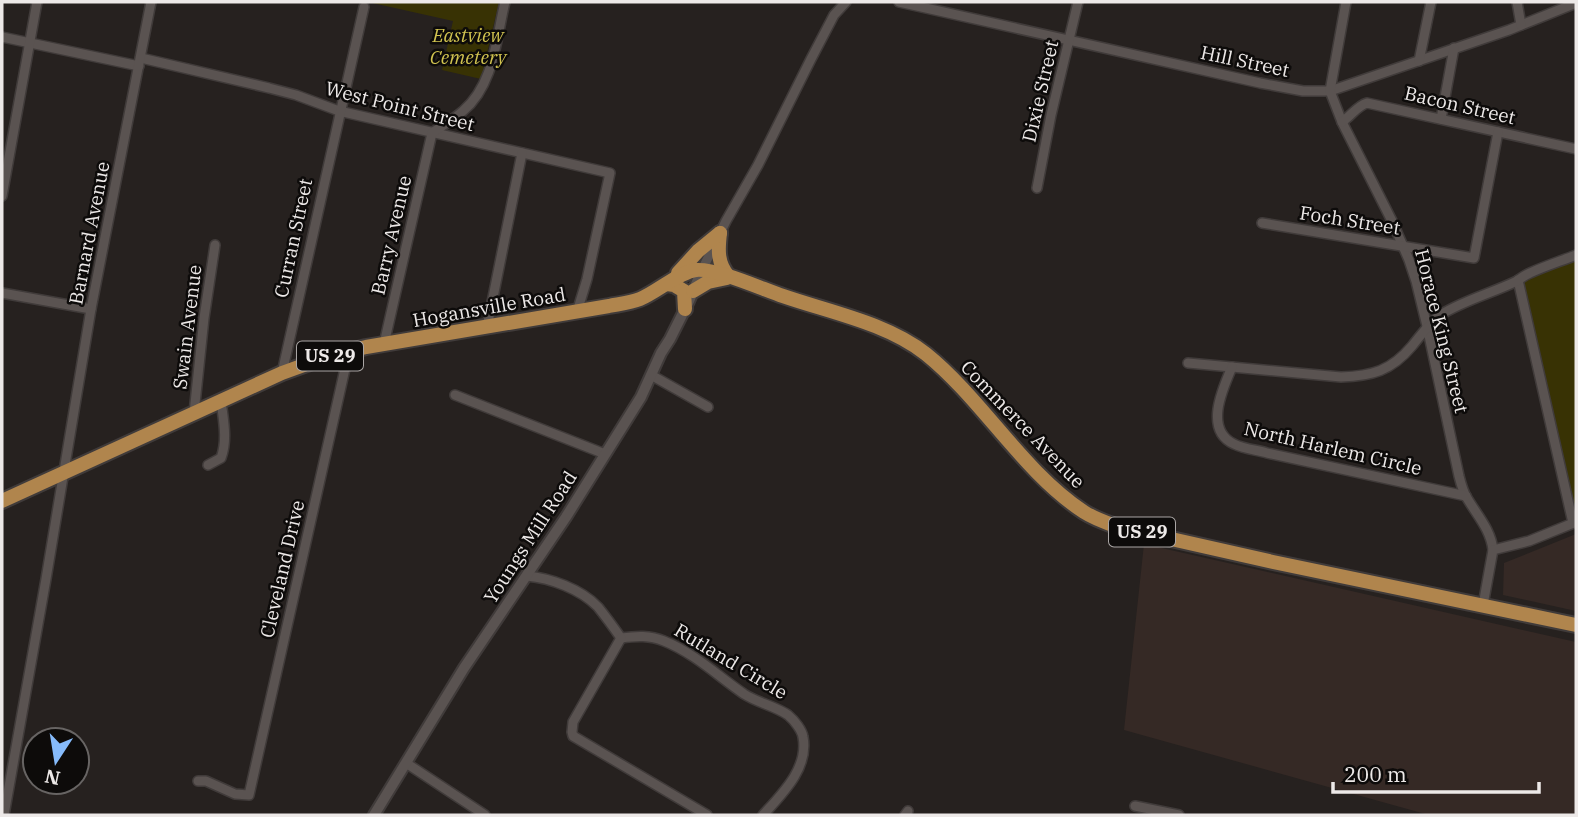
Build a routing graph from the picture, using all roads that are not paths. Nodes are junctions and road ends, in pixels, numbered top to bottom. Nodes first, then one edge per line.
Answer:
1 (37, 2) edge
2 (151, 2) edge
3 (505, 2) edge
4 (846, 2) edge
5 (899, 2) edge
6 (1079, 2) edge
7 (1346, 2) edge
8 (1431, 2) edge
9 (1517, 2) edge
10 (912, 3) edge
11 (1576, 3) edge
12 (364, 7) dead end
13 (1521, 25) junction
14 (2, 37) edge
15 (1070, 40) junction
16 (29, 43) junction
17 (1454, 48) junction
18 (1419, 61) junction
19 (140, 62) junction
20 (1330, 91) junction
21 (339, 111) junction
22 (1441, 119) junction
23 (1342, 122) junction
24 (1498, 132) junction
25 (432, 133) junction
26 (1576, 149) edge
27 (522, 153) junction
28 (1037, 188) dead end
29 (2, 196) edge
30 (1262, 223) dead end
31 (720, 233) junction
32 (215, 246) dead end
33 (1404, 246) junction
34 (1576, 255) edge
35 (702, 270) junction
36 (729, 277) junction
37 (1518, 280) junction
38 (667, 284) junction
39 (693, 291) junction
40 (2, 293) edge
41 (91, 309) junction
42 (685, 309) junction
43 (576, 312) junction
44 (1427, 326) junction
45 (487, 327) junction
46 (384, 345) junction
47 (349, 351) junction
48 (1188, 363) dead end
49 (1232, 367) junction
50 (282, 373) junction
51 (651, 375) junction
52 (455, 395) dead end
53 (221, 400) junction
54 (708, 407) dead end
55 (194, 413) junction
56 (605, 454) junction
57 (208, 465) dead end
58 (64, 472) junction
59 (1466, 496) junction
60 (2, 501) edge
61 (1575, 522) edge
62 (1493, 550) junction
63 (527, 576) junction
64 (1483, 605) junction
65 (1576, 625) edge
66 (621, 638) junction
67 (406, 763) junction
68 (198, 781) dead end
69 (1135, 806) dead end
70 (4, 815) edge
71 (374, 815) edge
72 (485, 815) edge
73 (706, 815) edge
74 (763, 815) edge
75 (1179, 815) edge

1 - 16 street
2 - 19 street, Barnard Avenue
3 - 25 street
4 - 31 street
5 - 10 street, Hill Street
6 - 15 street, Dixie Street
7 - 20 street
8 - 18 street
9 - 13 street
10 - 15 street, Hill Street
11 - 13 street, Hill Street
12 - 21 street, Curran Street
13 - 17 street, Hill Street
14 - 16 street, West Point Street
15 - 20 street, Hill Street
15 - 28 street, Dixie Street
16 - 19 street, West Point Street
16 - 29 street
17 - 18 street, Hill Street
17 - 22 street
18 - 20 street, Hill Street
19 - 21 street, West Point Street
19 - 41 street, Barnard Avenue
20 - 23 street, Horace King Street
21 - 25 street, West Point Street
21 - 50 street, Curran Street
22 - 23 street, Bacon Street
22 - 24 street, Bacon Street
23 - 33 street, Horace King Street
24 - 26 street, Bacon Street
24 - 33 street, Foch Street
25 - 27 street, West Point Street
25 - 46 street, Barry Avenue
27 - 43 street, West Point Street
27 - 45 street
30 - 33 street, Foch Street
31 - 35 street
31 - 36 main road
31 - 38 main road
32 - 55 street, Swain Avenue
33 - 44 street, Horace King Street
34 - 37 street
35 - 36 main road, Commerce Avenue / US 29
35 - 38 main road, Hogansville Road / US 29
35 - 39 street, Youngs Mill Road
36 - 39 main road
36 - 64 main road, Commerce Avenue / US 29
37 - 44 street
37 - 61 street
38 - 42 main road
38 - 43 main road, Hogansville Road / US 29
39 - 42 street, Youngs Mill Road
40 - 41 street
41 - 58 street, Barnard Avenue
42 - 51 street, Youngs Mill Road
43 - 45 main road, Hogansville Road / US 29
44 - 49 street
44 - 59 street, Horace King Street
45 - 46 main road, Hogansville Road / US 29
46 - 47 main road, Hogansville Road / US 29
47 - 50 main road, Hogansville Road / US 29
47 - 68 street, Cleveland Drive
48 - 49 street
49 - 59 street, North Harlem Circle
50 - 53 main road, Hogansville Road / US 29
51 - 54 street
51 - 56 street, Youngs Mill Road
52 - 56 street
53 - 55 main road, Hogansville Road / US 29
53 - 57 street
55 - 58 main road, Hogansville Road / US 29
56 - 63 street, Youngs Mill Road
58 - 60 main road, Hogansville Road / US 29
58 - 70 street, Barnard Avenue
59 - 62 street, Horace King Street
61 - 62 street
62 - 64 street
63 - 66 street
63 - 67 street, Youngs Mill Road
64 - 65 main road, Commerce Avenue / US 29
66 - 73 street
66 - 74 street, Rutland Circle
67 - 71 street, Youngs Mill Road
67 - 72 street
69 - 75 street

